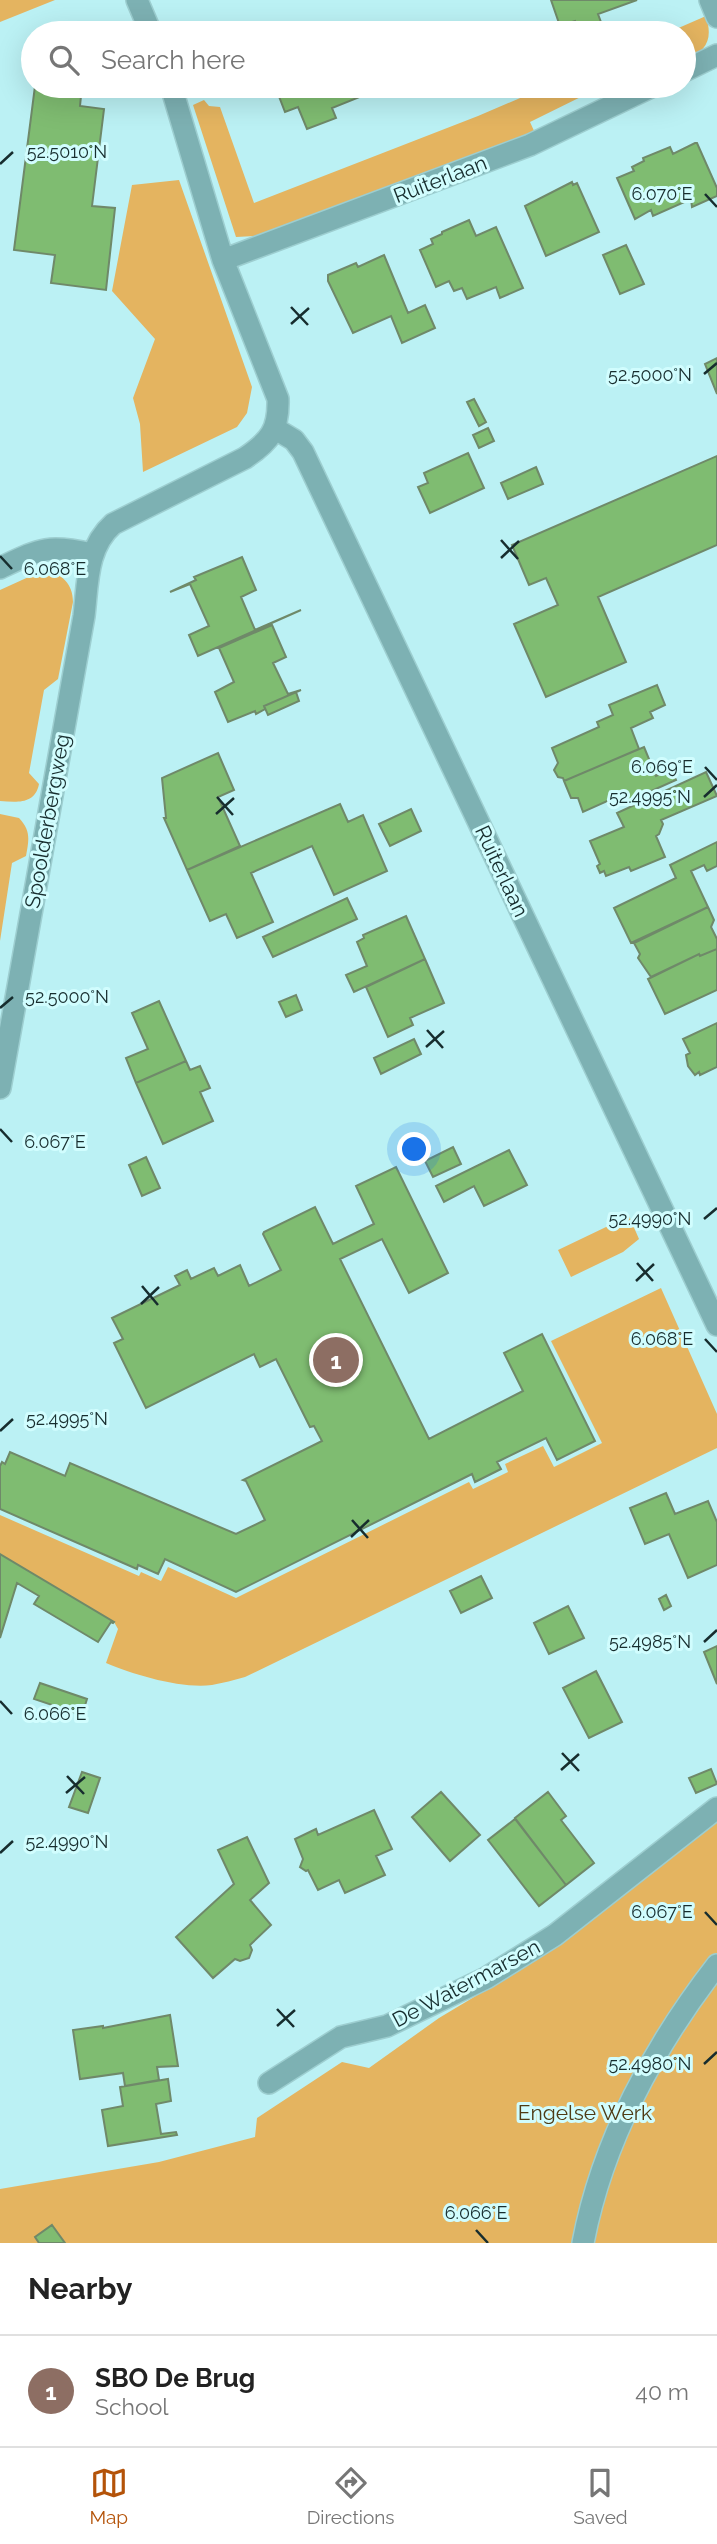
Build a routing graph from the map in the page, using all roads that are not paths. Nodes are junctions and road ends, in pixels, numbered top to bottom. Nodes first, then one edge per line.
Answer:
1 (137, 0) edge
2 (710, 0) edge
3 (717, 17) edge
4 (146, 21) edge
5 (717, 55) edge
6 (696, 65) edge
7 (175, 98) edge
8 (628, 98) edge
9 (223, 260) junction
10 (274, 428) junction
11 (92, 554) junction
12 (0, 568) edge
13 (0, 1088) edge
14 (717, 1325) edge
15 (717, 1808) edge
16 (717, 1965) edge
17 (269, 2082) dead end
18 (583, 2243) edge

1 - 4 street
2 - 3 street
5 - 6 street
7 - 9 street
8 - 9 street, Ruiterlaan
9 - 10 street
10 - 11 street, Spoolderbergweg
10 - 14 street, Ruiterlaan
11 - 12 street
11 - 13 street, Spoolderbergweg
15 - 17 street, De Watermarsen
16 - 18 street

